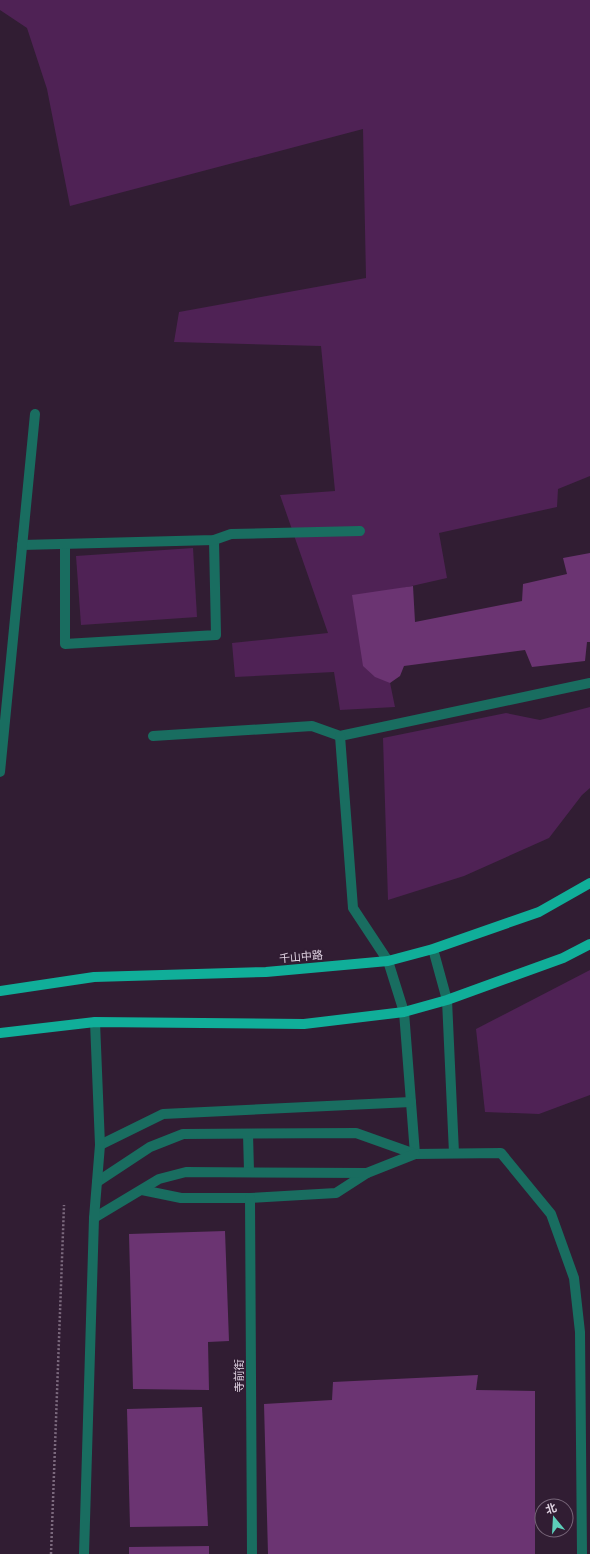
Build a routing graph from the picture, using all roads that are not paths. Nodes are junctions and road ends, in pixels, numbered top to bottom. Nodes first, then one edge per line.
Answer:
1 (35, 414) dead end
2 (360, 531) dead end
3 (214, 540) junction
4 (65, 544) junction
5 (22, 545) junction
6 (590, 683) edge
7 (152, 736) dead end
8 (340, 736) junction
9 (0, 772) edge
10 (590, 883) edge
11 (590, 944) edge
12 (433, 949) junction
13 (388, 961) junction
14 (0, 991) edge
15 (447, 1000) junction
16 (404, 1012) junction
17 (95, 1022) junction
18 (0, 1033) edge
19 (411, 1102) junction
20 (248, 1134) junction
21 (100, 1145) junction
22 (454, 1153) junction
23 (414, 1154) junction
24 (249, 1171) junction
25 (367, 1173) junction
26 (97, 1182) junction
27 (142, 1190) junction
28 (250, 1198) junction
29 (94, 1218) junction
30 (84, 1554) edge
31 (252, 1554) edge
32 (582, 1554) edge

1 - 5 street
2 - 3 street
3 - 4 street
3 - 4 street
4 - 5 street
5 - 9 street
6 - 8 street
7 - 8 street
8 - 13 street
10 - 12 main road, 千山中路
11 - 15 main road
12 - 13 main road, 千山中路
12 - 15 street
13 - 14 main road, 千山中路
13 - 16 street
15 - 16 main road
15 - 22 street
16 - 17 main road
16 - 19 street
17 - 18 main road
17 - 21 street
19 - 21 street
19 - 23 street
20 - 23 street
20 - 24 street
20 - 26 street
21 - 26 street
22 - 23 street
22 - 32 street
23 - 25 street
24 - 25 street
24 - 27 street
25 - 28 street
26 - 29 street
27 - 28 street
27 - 29 street
28 - 31 street, 寺前街
29 - 30 street

